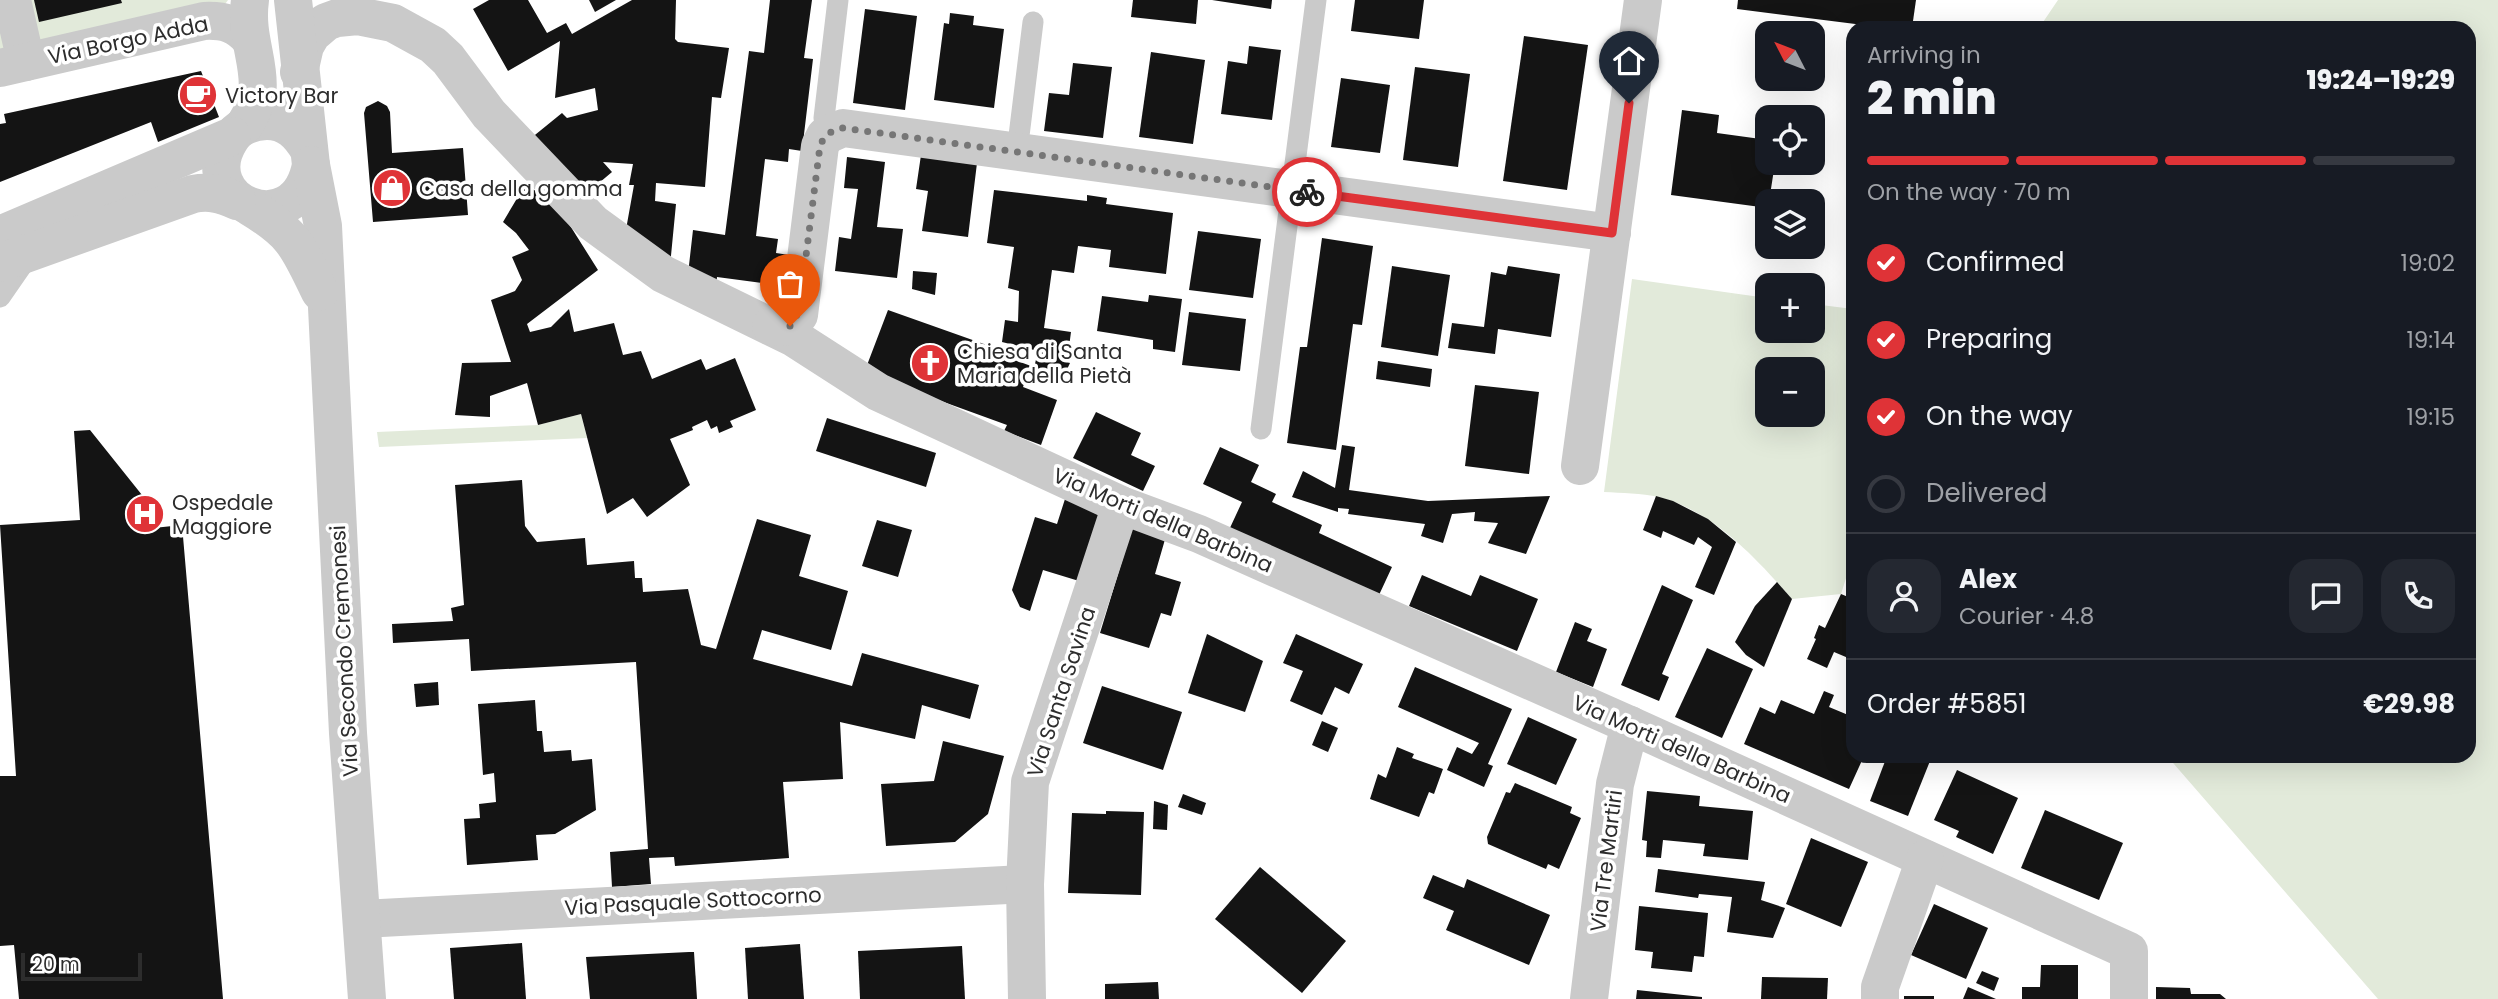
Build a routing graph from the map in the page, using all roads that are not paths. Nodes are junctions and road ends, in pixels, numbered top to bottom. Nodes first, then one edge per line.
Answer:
1 (12, 0) edge
2 (250, 0) edge
3 (293, 0) edge
4 (838, 0) edge
5 (1317, 0) edge
6 (1643, 0) edge
7 (1033, 22) dead end
8 (250, 39) junction
9 (13, 65) edge
10 (299, 72) junction
11 (238, 131) junction
12 (830, 132) junction
13 (1017, 152) junction
14 (310, 157) junction
15 (1292, 190) junction
16 (244, 204) junction
17 (1612, 233) junction
18 (10, 250) edge
19 (0, 297) edge
20 (326, 303) junction
21 (771, 327) junction
22 (1261, 429) dead end
23 (1580, 467) dead end
24 (1121, 505) junction
25 (1630, 725) junction
26 (1925, 859) junction
27 (1025, 884) junction
28 (362, 919) junction
29 (367, 999) edge
30 (1027, 999) edge
31 (1590, 999) edge
32 (1880, 999) edge
33 (2129, 999) edge

1 - 9 street
2 - 8 street
3 - 10 street, Via Secondo Cremonesi
4 - 12 lane
5 - 15 lane
6 - 17 street
7 - 13 lane
8 - 9 street, Via Borgo Adda
8 - 11 street
10 - 14 street, Via Secondo Cremonesi
10 - 21 street, Via Morti della Barbina
11 - 14 street
11 - 16 street
11 - 18 street
12 - 13 street
12 - 21 street
13 - 15 street
14 - 16 street
14 - 20 street, Via Secondo Cremonesi
15 - 17 street
15 - 22 lane
16 - 18 street
16 - 20 street, Via Secondo Cremonesi
17 - 23 street
18 - 19 lane
20 - 28 street, Via Secondo Cremonesi
21 - 24 street, Via Morti della Barbina
24 - 25 street, Via Morti della Barbina
24 - 27 street, Via Santa Savina
25 - 26 street, Via Morti della Barbina
25 - 31 street, Via Tre Martiri
26 - 32 street
26 - 33 street, Via Morti della Barbina
27 - 28 street, Via Pasquale Sottocorno
27 - 30 street, Via Santa Savina
28 - 29 street, Via Secondo Cremonesi

